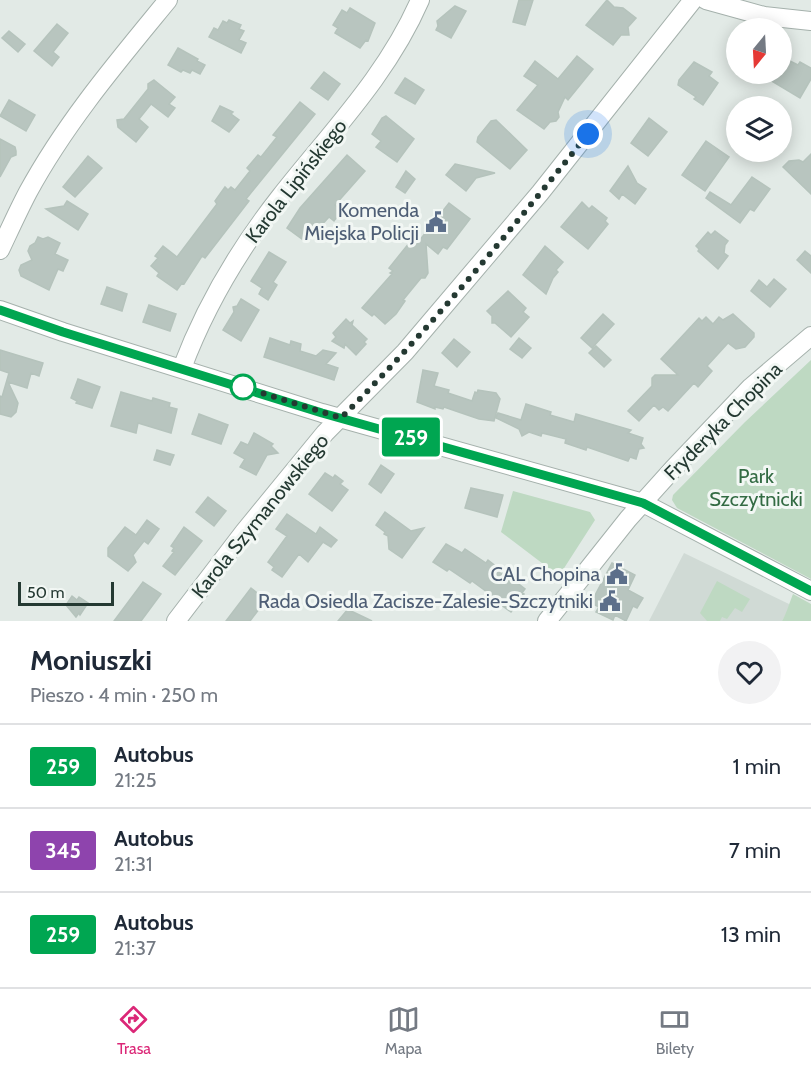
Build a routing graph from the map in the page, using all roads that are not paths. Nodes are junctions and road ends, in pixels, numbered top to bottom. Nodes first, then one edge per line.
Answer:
1 (168, 0) edge
2 (420, 0) edge
3 (693, 0) edge
4 (706, 0) edge
5 (811, 21) edge
6 (0, 250) edge
7 (0, 310) edge
8 (811, 336) edge
9 (182, 368) junction
10 (341, 418) junction
11 (643, 503) junction
12 (811, 591) edge
13 (176, 621) edge
14 (547, 621) edge

1 - 6 street
2 - 9 street, Karola Lipińskiego
3 - 10 street, Karola Szymanowskiego
4 - 5 street
7 - 9 street
8 - 11 street, Fryderyka Chopina
9 - 10 street
10 - 11 street
10 - 13 street, Karola Szymanowskiego
11 - 12 street
11 - 14 street, Fryderyka Chopina

